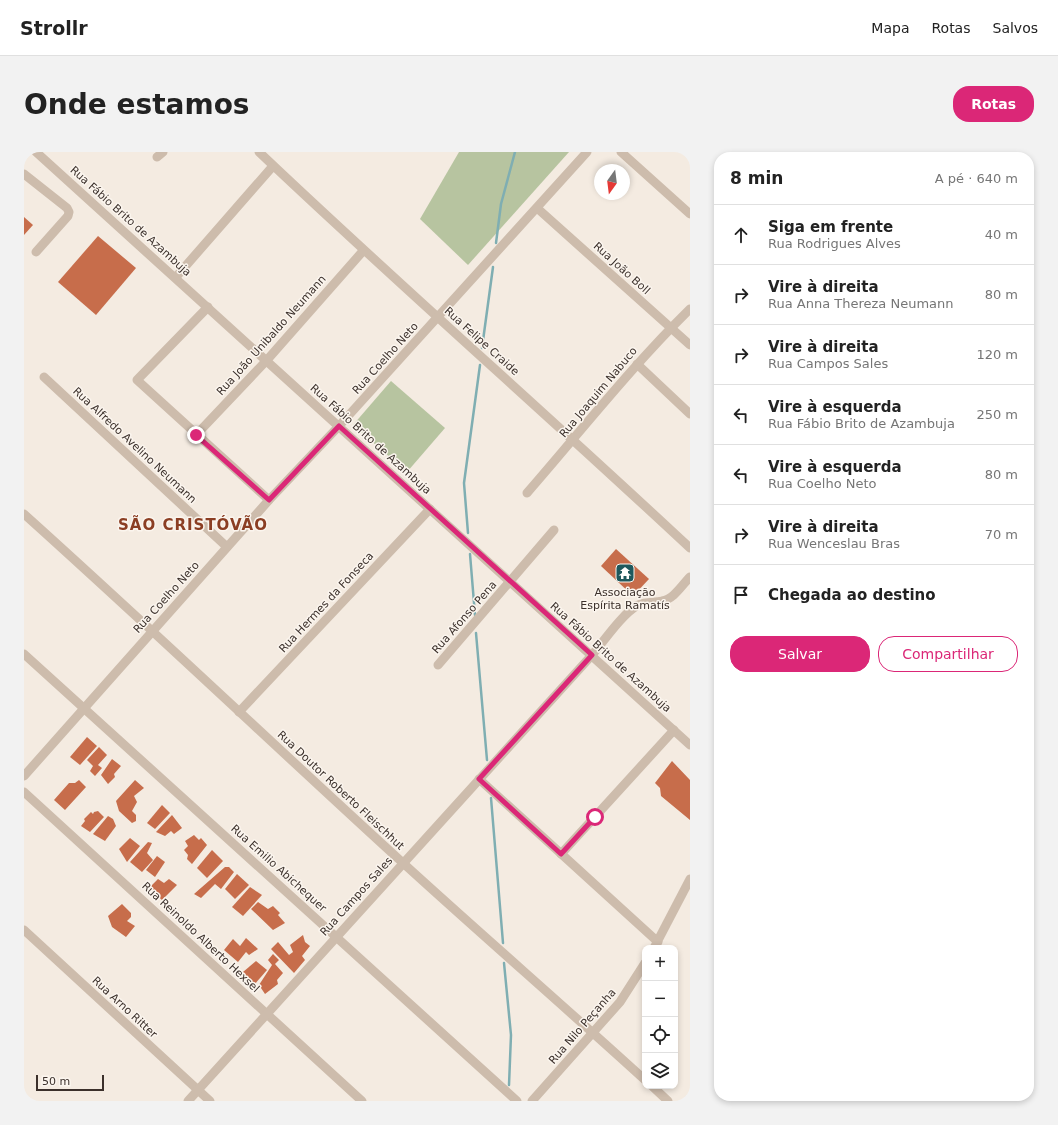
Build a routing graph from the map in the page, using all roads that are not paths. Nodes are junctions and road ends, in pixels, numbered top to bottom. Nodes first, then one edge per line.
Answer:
1 (36, 152) edge
2 (259, 152) edge
3 (587, 152) edge
4 (621, 152) edge
5 (273, 166) junction
6 (24, 174) edge
7 (537, 208) junction
8 (690, 214) edge
9 (363, 251) junction
10 (36, 252) dead end
11 (176, 277) junction
12 (208, 307) junction
13 (690, 308) edge
14 (437, 318) junction
15 (671, 328) junction
16 (690, 345) edge
17 (267, 360) junction
18 (637, 364) junction
19 (44, 377) dead end
20 (690, 414) edge
21 (339, 426) junction
22 (196, 435) junction
23 (574, 439) junction
24 (526, 493) dead end
25 (269, 500) junction
26 (430, 509) junction
27 (24, 514) edge
28 (554, 530) dead end
29 (227, 547) junction
30 (690, 548) edge
31 (690, 577) edge
32 (510, 582) junction
33 (153, 630) junction
34 (24, 654) edge
35 (592, 655) junction
36 (438, 665) dead end
37 (83, 708) junction
38 (239, 712) junction
39 (674, 730) junction
40 (690, 745) edge
41 (24, 776) edge
42 (479, 779) junction
43 (24, 792) edge
44 (561, 854) junction
45 (403, 863) junction
46 (690, 878) edge
47 (24, 930) edge
48 (336, 936) junction
49 (656, 945) edge
50 (642, 968) edge
51 (266, 1013) junction
52 (594, 1034) junction
53 (642, 1077) edge
54 (655, 1089) edge
55 (198, 1090) junction
56 (188, 1101) edge
57 (210, 1101) edge
58 (362, 1101) edge
59 (517, 1101) edge
60 (532, 1101) edge
61 (668, 1101) edge

1 - 11 street, Rua Fábio Brito de Azambuja
2 - 5 street, Rua Felipe Craide
3 - 7 street, Rua Coelho Neto
4 - 8 street
5 - 9 street, Rua Felipe Craide
5 - 11 street
6 - 10 street
7 - 14 street, Rua Coelho Neto
7 - 15 street, Rua João Boll
9 - 14 street, Rua Felipe Craide
9 - 17 street, Rua João Unibaldo Neumann
11 - 12 street, Rua Fábio Brito de Azambuja
12 - 17 street, Rua Fábio Brito de Azambuja
12 - 22 street
13 - 15 street, Rua Joaquim Nabuco
14 - 21 street, Rua Coelho Neto
14 - 23 street, Rua Felipe Craide
15 - 16 street, Rua João Boll
15 - 18 street, Rua Joaquim Nabuco
17 - 21 street, Rua Fábio Brito de Azambuja
17 - 22 street, Rua João Unibaldo Neumann
18 - 20 street
18 - 23 street, Rua Joaquim Nabuco
19 - 29 street, Rua Alfredo Avelino Neumann
21 - 25 street, Rua Coelho Neto
21 - 26 street, Rua Fábio Brito de Azambuja
22 - 25 street
23 - 24 street, Rua Joaquim Nabuco
23 - 30 street, Rua Felipe Craide
25 - 29 street, Rua Coelho Neto
26 - 32 street, Rua Fábio Brito de Azambuja
26 - 38 street, Rua Hermes da Fonseca
27 - 33 street, Rua Doutor Roberto Fleischhut
28 - 32 street, Rua Afonso Pena
29 - 33 street, Rua Coelho Neto
31 - 35 street, Rua Campos Sales
32 - 35 street, Rua Fábio Brito de Azambuja
32 - 36 street, Rua Afonso Pena
33 - 37 street, Rua Coelho Neto
33 - 38 street, Rua Doutor Roberto Fleischhut
34 - 37 street, Rua Emilio Abichequer
35 - 39 street, Rua Fábio Brito de Azambuja
35 - 42 street, Rua Campos Sales
37 - 41 street, Rua Coelho Neto
37 - 48 street, Rua Emilio Abichequer
38 - 45 street, Rua Doutor Roberto Fleischhut
39 - 40 street, Rua Fábio Brito de Azambuja
39 - 44 street
42 - 44 street
42 - 45 street, Rua Campos Sales
43 - 51 street, Rua Reinoldo Alberto Hexsel
44 - 49 street
45 - 48 street, Rua Campos Sales
45 - 52 street, Rua Doutor Roberto Fleischhut
46 - 49 street
47 - 55 street, Rua Arno Ritter
48 - 51 street, Rua Campos Sales
48 - 59 street, Rua Emilio Abichequer
50 - 52 street, Rua Nilo Peçanha
51 - 55 street, Rua Campos Sales
51 - 58 street, Rua Reinoldo Alberto Hexsel
52 - 53 street, Rua Doutor Roberto Fleischhut
52 - 60 street, Rua Nilo Peçanha
54 - 61 street
55 - 56 street, Rua Campos Sales
55 - 57 street, Rua Arno Ritter

